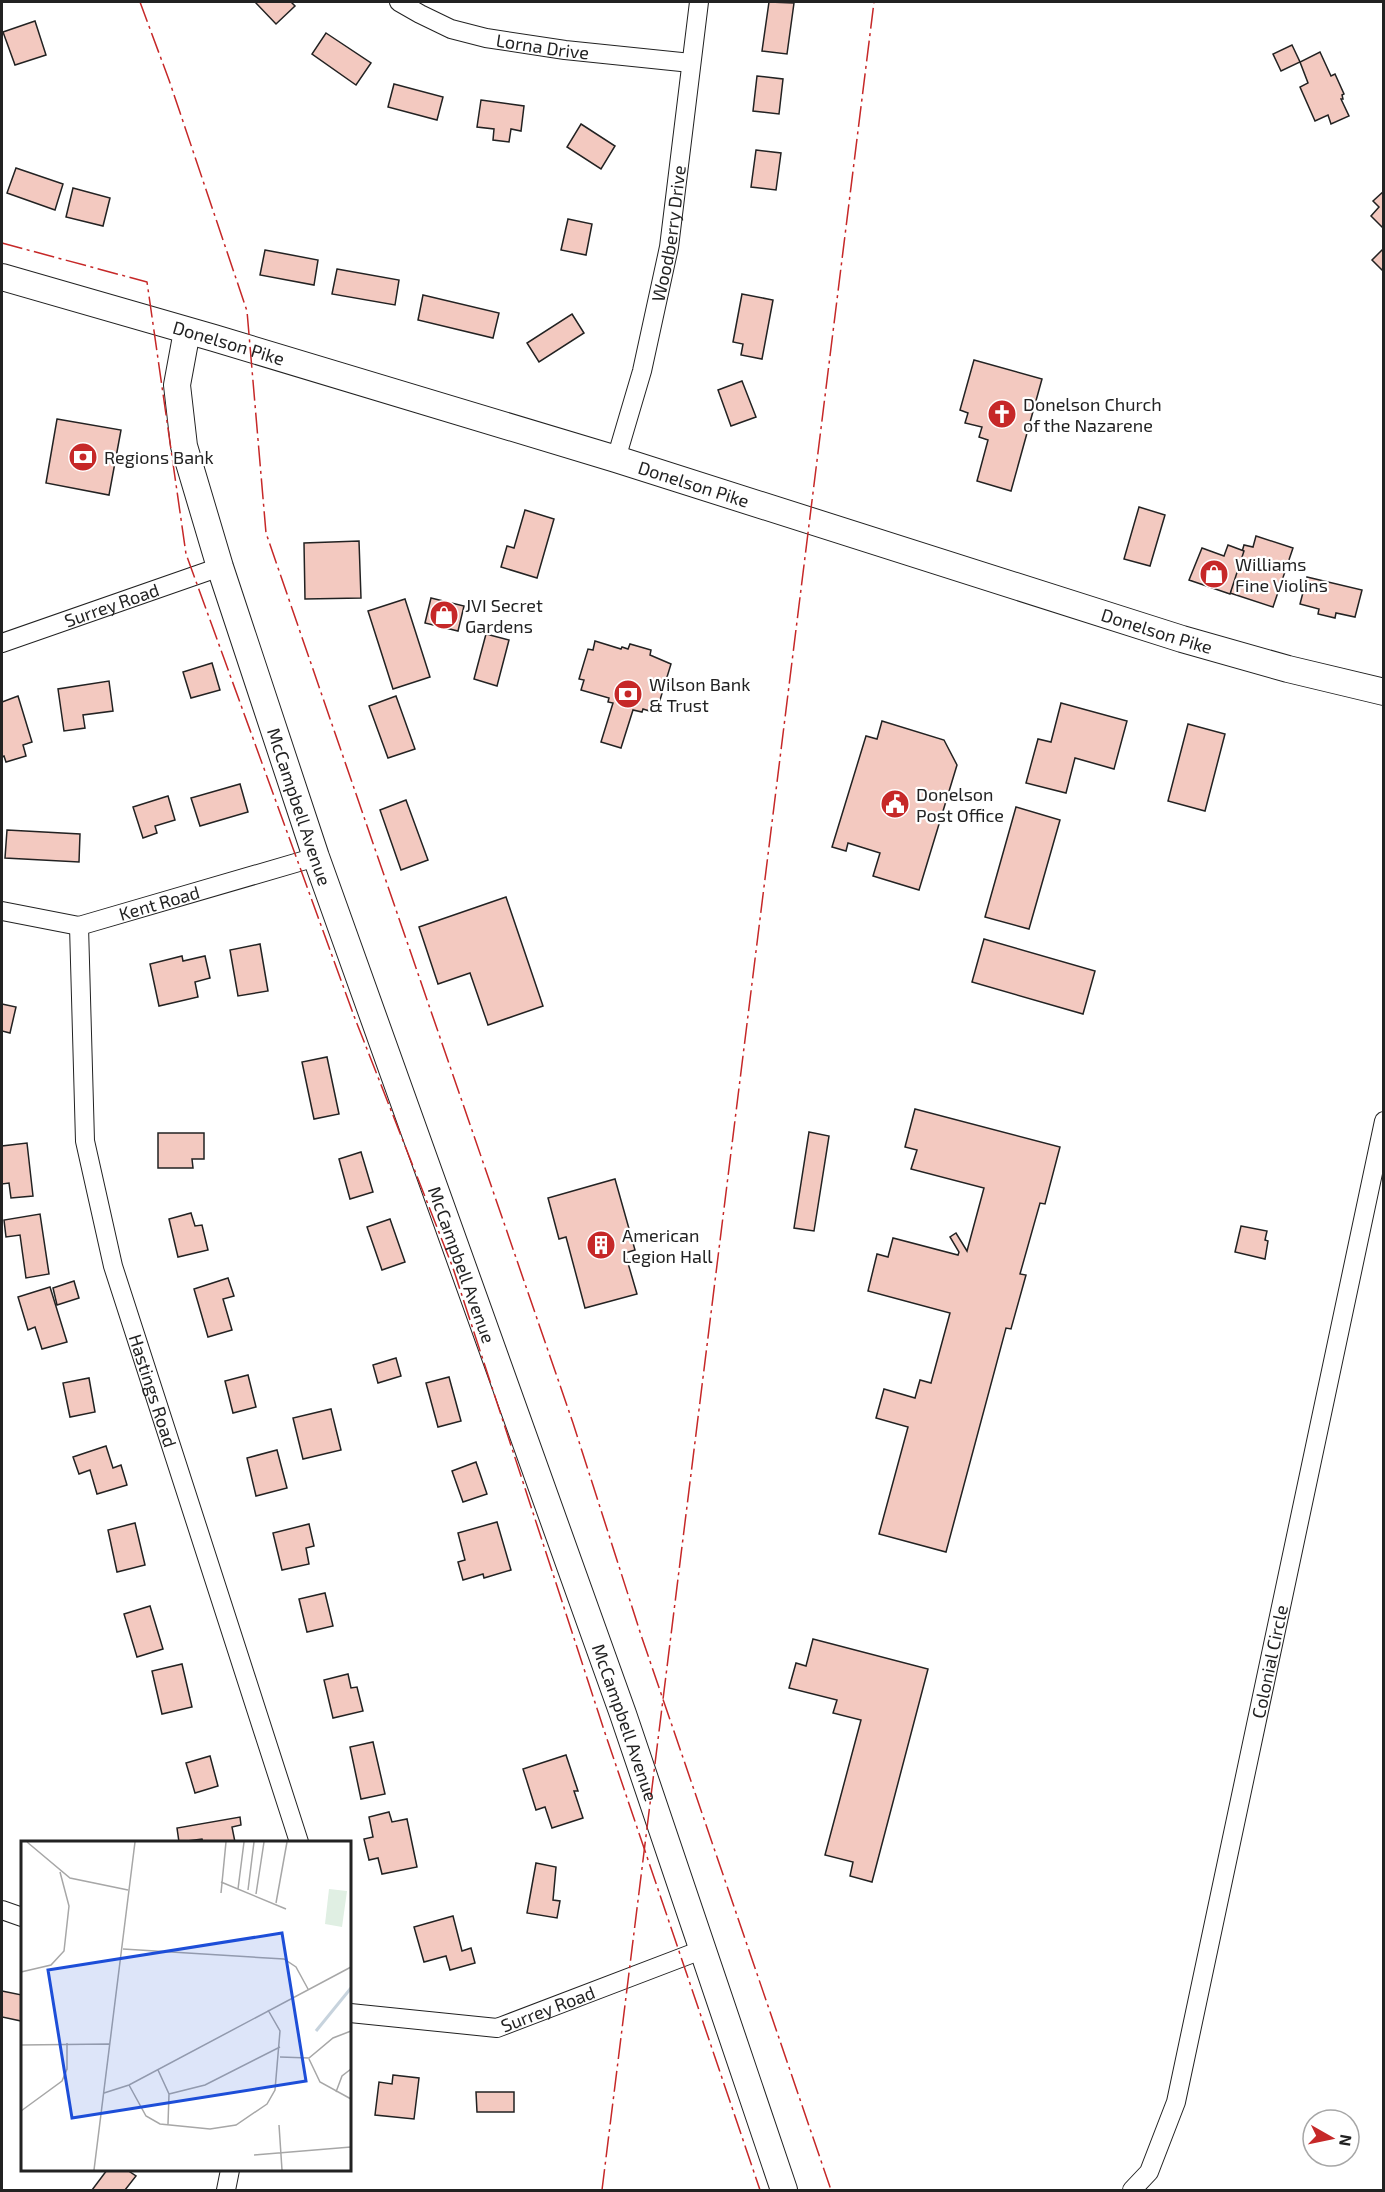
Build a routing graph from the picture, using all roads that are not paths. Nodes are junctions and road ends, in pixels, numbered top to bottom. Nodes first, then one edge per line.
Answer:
1 (399, 2) edge
2 (699, 2) edge
3 (691, 63) junction
4 (2, 278) edge
5 (187, 331) junction
6 (616, 459) junction
7 (220, 567) junction
8 (2, 643) edge
9 (1383, 692) edge
10 (316, 857) junction
11 (2, 911) edge
12 (79, 926) junction
13 (1383, 1121) edge
14 (299, 1841) edge
15 (2, 1910) edge
16 (21, 1917) edge
17 (704, 1949) junction
18 (351, 2009) edge
19 (230, 2171) edge
20 (226, 2190) edge
21 (784, 2190) edge
22 (1132, 2190) edge

1 - 3 street, Lorna Drive
2 - 3 street, Woodberry Drive
3 - 6 street, Woodberry Drive
4 - 5 street, Donelson Pike
5 - 6 street, Donelson Pike
5 - 7 street, McCampbell Avenue
6 - 9 street, Donelson Pike
7 - 8 street, Surrey Road
7 - 10 street, McCampbell Avenue
10 - 12 street, Kent Road
10 - 17 street, McCampbell Avenue
11 - 12 street, Kent Road
12 - 14 street, Hastings Road
13 - 22 street, Colonial Circle
15 - 16 street
17 - 18 street, Surrey Road
17 - 21 street, McCampbell Avenue
19 - 20 street

